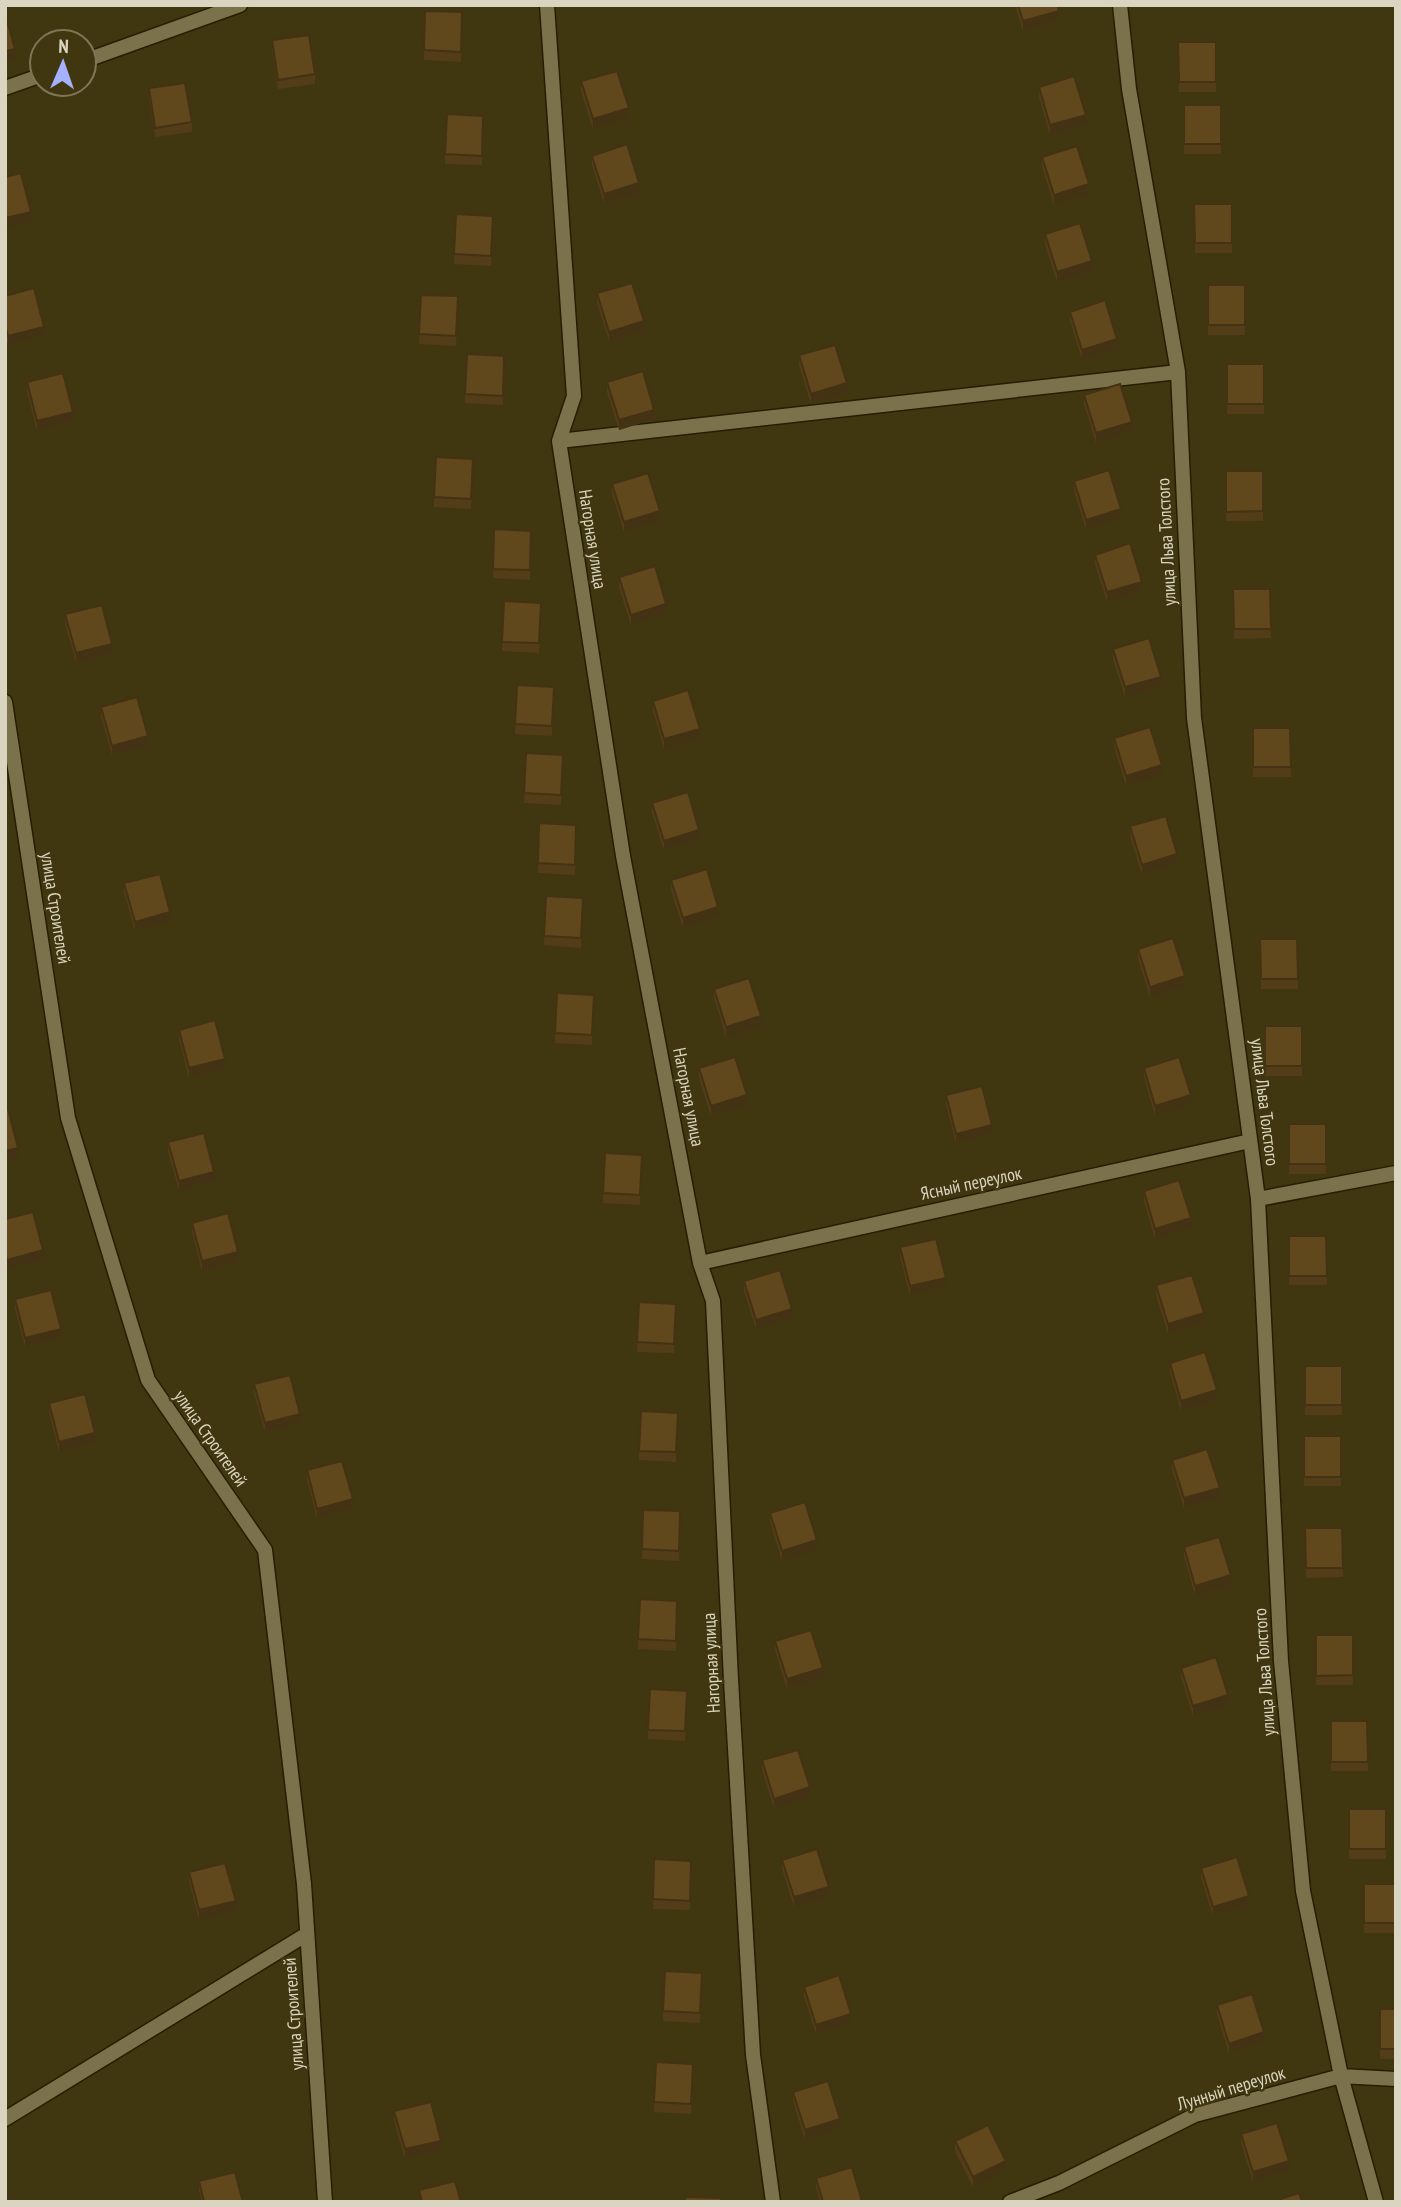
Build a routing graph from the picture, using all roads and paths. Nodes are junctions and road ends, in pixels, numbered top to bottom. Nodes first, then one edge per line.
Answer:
1 (240, 5) edge
2 (547, 5) edge
3 (1120, 5) edge
4 (98, 56) edge
5 (28, 80) edge
6 (5, 88) edge
7 (1178, 372) junction
8 (559, 440) junction
9 (5, 702) edge
10 (1250, 1141) junction
11 (1396, 1173) edge
12 (1258, 1199) junction
13 (700, 1263) junction
14 (307, 1934) junction
15 (1341, 2076) junction
16 (1396, 2079) edge
17 (5, 2119) edge
18 (325, 2202) edge
19 (773, 2202) edge
20 (1010, 2202) edge
21 (1376, 2202) edge

1 - 4 lane
2 - 8 lane, Нагорная улица
3 - 7 lane, улица Льва Толстого
5 - 6 lane
7 - 8 lane
7 - 10 lane, улица Льва Толстого
8 - 13 lane, Нагорная улица
9 - 14 lane, улица Строителей
10 - 12 lane, улица Льва Толстого
10 - 13 lane, Ясный переулок
11 - 12 lane
12 - 15 lane, улица Льва Толстого
13 - 19 lane, Нагорная улица
14 - 17 lane
14 - 18 lane, улица Строителей
15 - 16 lane, Лунный переулок
15 - 20 lane, Лунный переулок
15 - 21 lane, улица Льва Толстого

